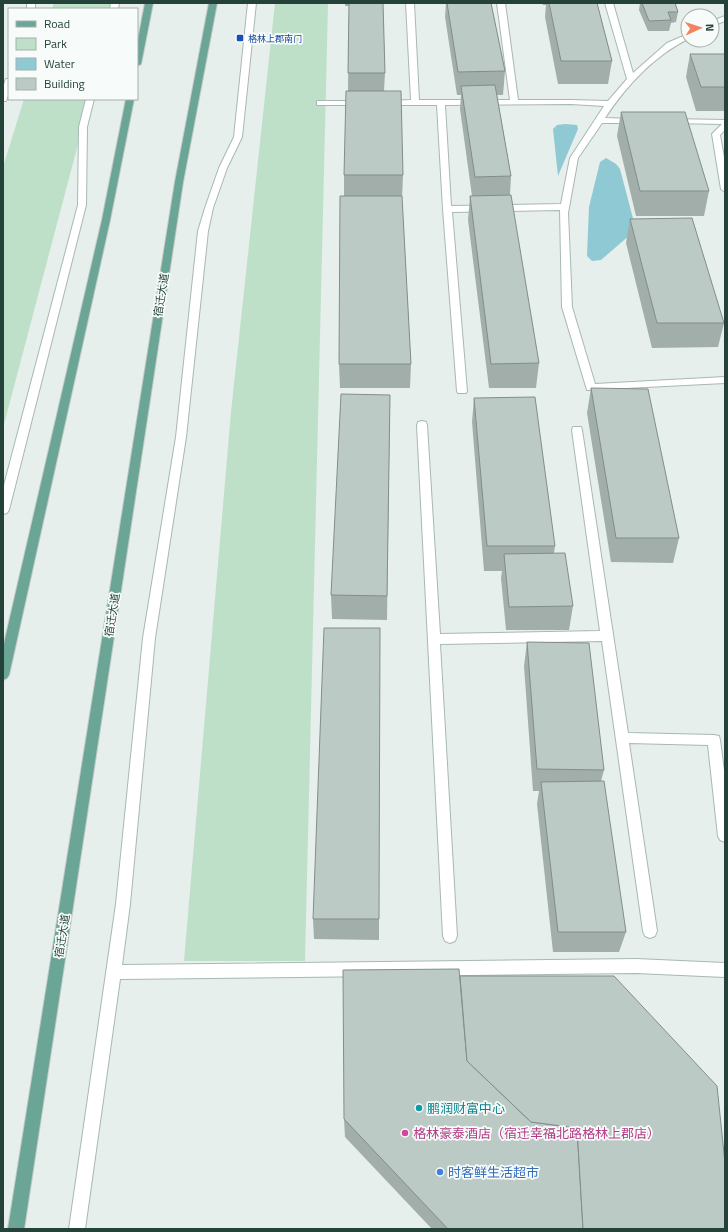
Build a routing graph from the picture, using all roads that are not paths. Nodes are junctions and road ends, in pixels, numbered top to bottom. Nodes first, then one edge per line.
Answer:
1 (149, 3) edge
2 (213, 3) edge
3 (252, 3) edge
4 (410, 3) edge
5 (501, 3) edge
6 (609, 3) edge
7 (680, 40) edge
8 (138, 59) edge
9 (632, 80) junction
10 (8, 84) edge
11 (3, 99) edge
12 (90, 100) edge
13 (130, 100) edge
14 (415, 102) junction
15 (441, 102) junction
16 (514, 102) junction
17 (320, 103) dead end
18 (610, 104) junction
19 (599, 120) junction
20 (646, 121) edge
21 (662, 121) edge
22 (725, 122) edge
23 (725, 126) edge
24 (725, 189) edge
25 (565, 207) junction
26 (447, 209) junction
27 (725, 380) edge
28 (462, 391) dead end
29 (422, 425) dead end
30 (577, 430) dead end
31 (3, 510) edge
32 (607, 636) junction
33 (433, 639) junction
34 (3, 675) edge
35 (622, 738) junction
36 (719, 740) edge
37 (725, 836) edge
38 (650, 931) dead end
39 (450, 936) dead end
40 (725, 970) edge
41 (113, 972) junction
42 (16, 1229) edge
43 (77, 1229) edge

1 - 8 main road
2 - 42 main road, 宿迁大道
3 - 41 lane
4 - 14 lane
5 - 16 lane
6 - 9 lane
7 - 9 lane
9 - 18 lane
10 - 11 lane
12 - 31 lane
13 - 34 main road
14 - 15 lane
14 - 17 lane
15 - 16 lane
15 - 26 lane
16 - 18 lane
18 - 19 lane
19 - 20 lane
19 - 25 lane
21 - 22 lane
23 - 24 lane
25 - 26 lane
25 - 27 lane
26 - 28 lane
29 - 33 lane
30 - 32 lane
32 - 33 lane
32 - 35 lane
33 - 39 lane
35 - 36 lane
35 - 38 lane
36 - 37 lane
40 - 41 lane
41 - 43 lane

